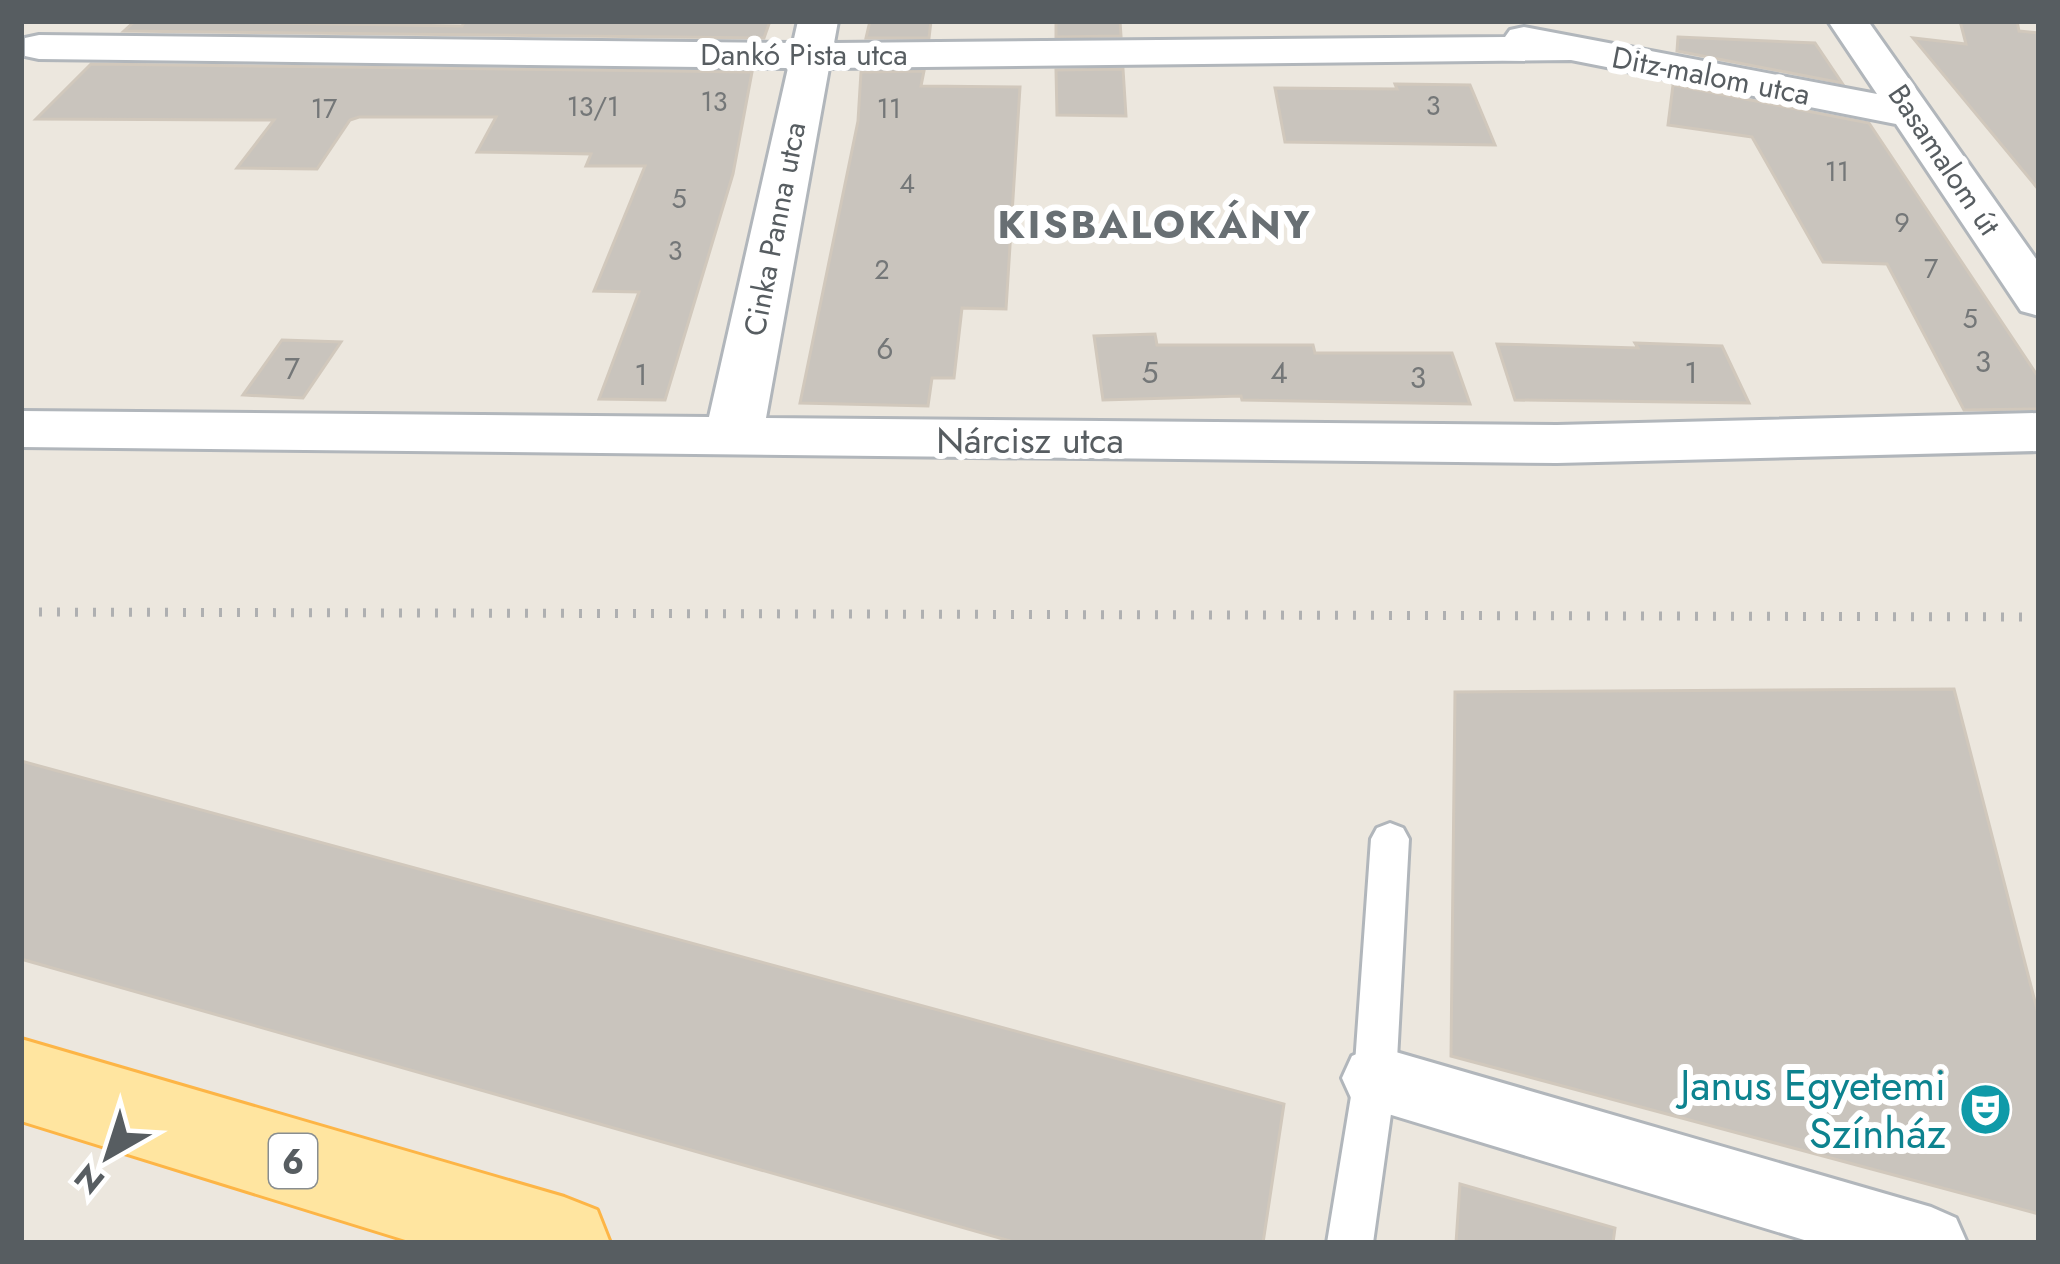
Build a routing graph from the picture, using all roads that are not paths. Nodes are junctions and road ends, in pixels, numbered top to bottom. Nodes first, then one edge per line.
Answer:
1 (1439, 21) edge
2 (1848, 21) edge
3 (1382, 36) edge
4 (813, 38) edge
5 (42, 45) edge
6 (1568, 49) junction
7 (1913, 114) junction
8 (2039, 300) edge
9 (21, 429) edge
10 (2039, 433) edge
11 (734, 438) junction
12 (1390, 839) dead end
13 (1375, 1078) junction
14 (21, 1080) edge
15 (564, 1243) edge
16 (1350, 1243) edge
17 (1931, 1243) edge

1 - 6 street, Ditz-malom utca
2 - 7 street, Basamalom út
3 - 4 street, Dankó Pista utca
3 - 6 street, Dankó Pista utca
4 - 5 street, Dankó Pista utca
4 - 11 street, Cinka Panna utca
6 - 7 street, Ditz-malom utca
7 - 8 street, Basamalom út
9 - 11 street, Nárcisz utca
10 - 11 street, Nárcisz utca
12 - 13 lane
13 - 16 lane
13 - 17 street
14 - 15 main road, 6

